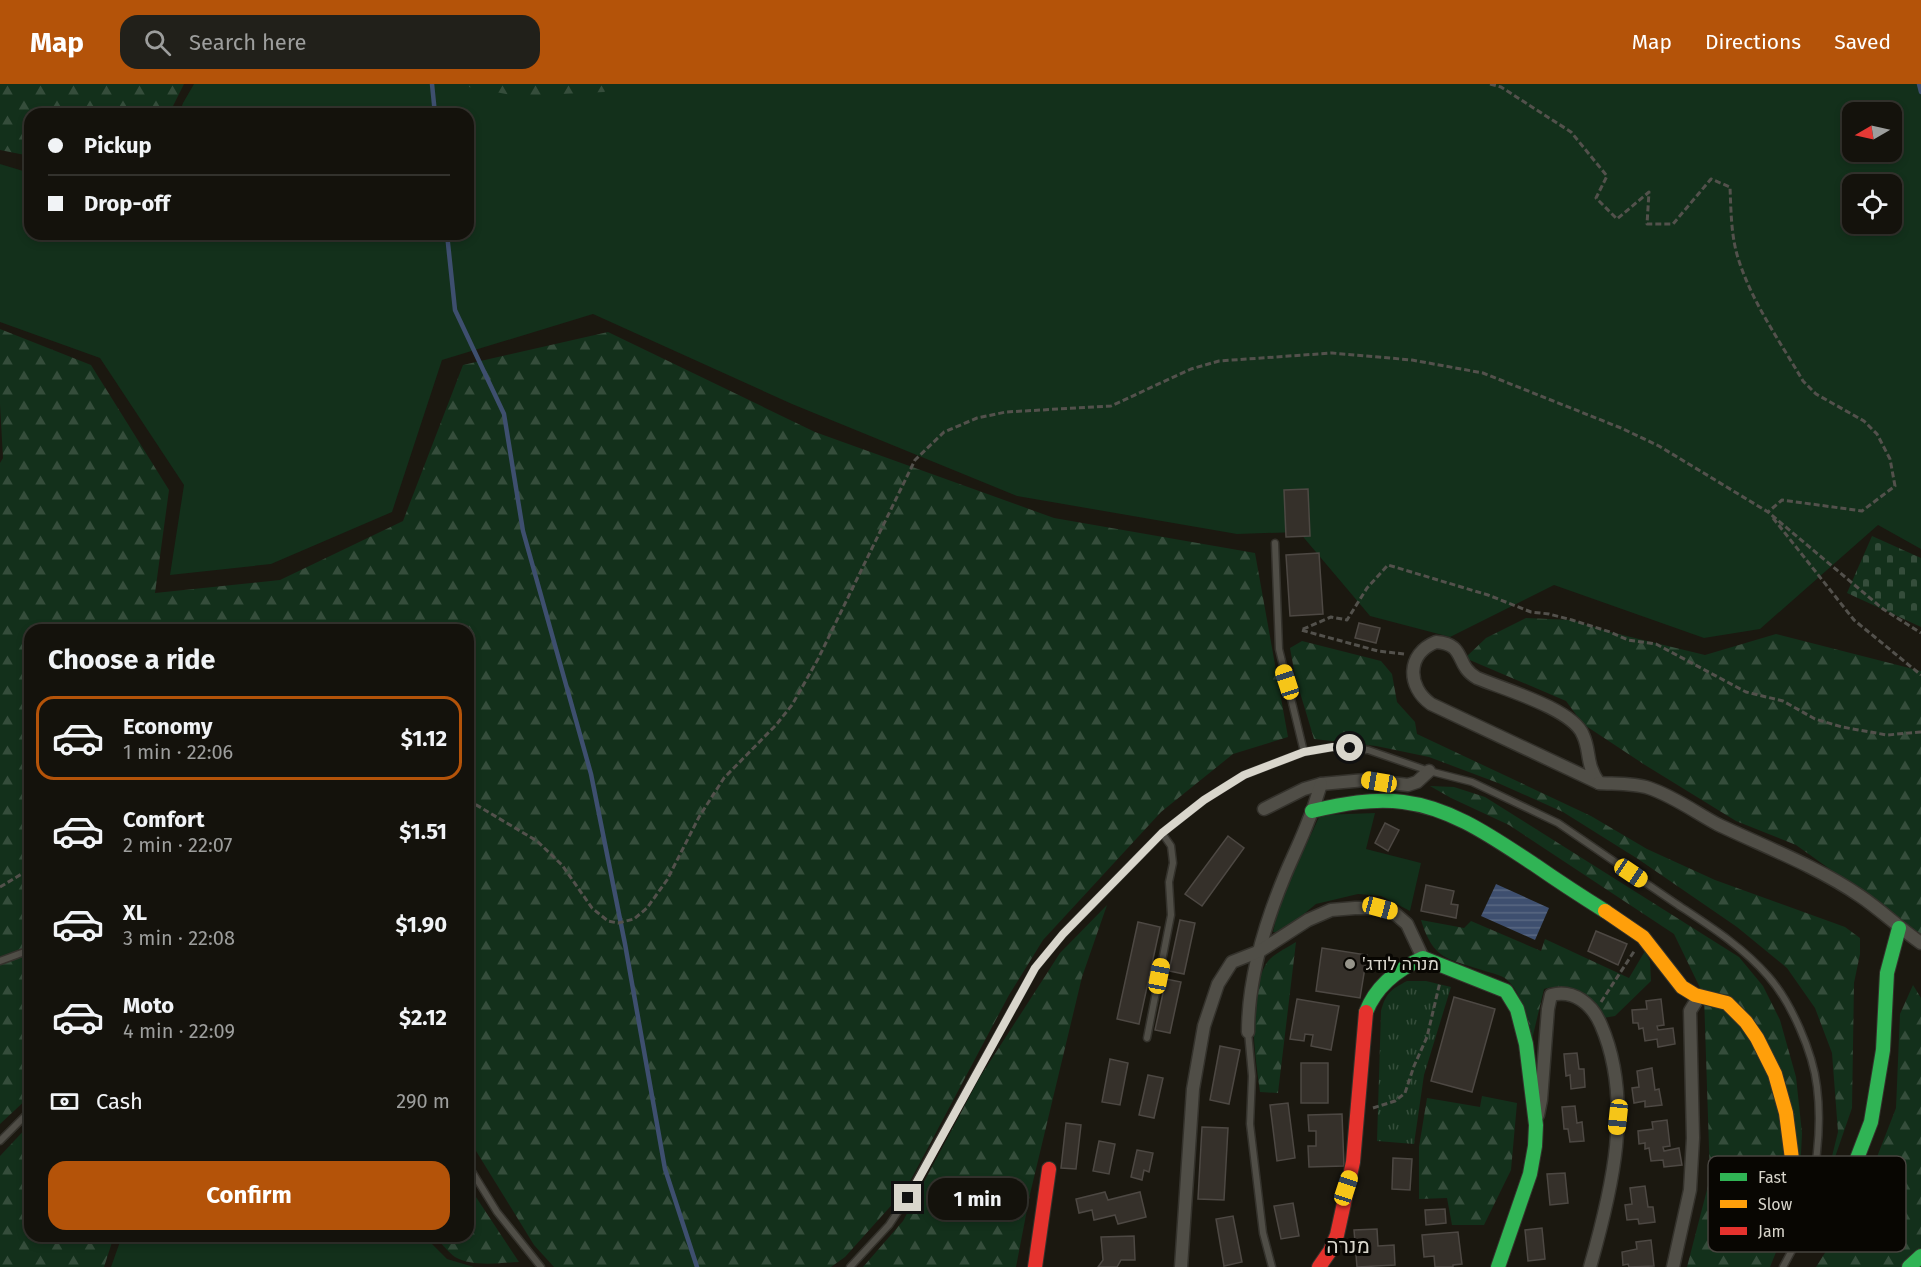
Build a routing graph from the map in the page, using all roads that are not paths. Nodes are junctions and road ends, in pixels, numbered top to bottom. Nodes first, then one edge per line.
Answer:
1 (1275, 543) dead end
2 (1304, 752) junction
3 (1429, 771) junction
4 (1599, 783) junction
5 (1321, 784) junction
6 (1264, 809) dead end
7 (1312, 811) junction
8 (1162, 833) junction
9 (1899, 928) junction
10 (1921, 943) edge
11 (1260, 951) junction
12 (24, 952) edge
13 (1423, 958) junction
14 (0, 961) edge
15 (1698, 998) junction
16 (1248, 1032) joint
17 (1146, 1038) dead end
18 (24, 1117) edge
19 (1536, 1125) junction
20 (0, 1141) edge
21 (1792, 1156) edge
22 (1818, 1156) edge
23 (1858, 1156) edge
24 (1049, 1169) dead end
25 (474, 1175) edge
26 (1791, 1252) edge
27 (1921, 1256) edge
28 (541, 1267) edge
29 (850, 1267) edge
30 (1035, 1267) edge
31 (1181, 1267) edge
32 (1272, 1267) edge
33 (1319, 1267) edge
34 (1498, 1267) edge
35 (1590, 1267) edge
36 (1672, 1267) edge
37 (1783, 1267) edge
38 (1909, 1267) edge

1 - 2 lane
2 - 3 lane
2 - 8 lane
3 - 5 street
3 - 22 lane
4 - 4 street
4 - 9 street
5 - 6 street
5 - 7 street
7 - 11 street
7 - 15 street
8 - 17 lane
8 - 29 lane
9 - 10 street
9 - 23 street
11 - 13 street
11 - 16 street
11 - 31 street
12 - 14 lane
13 - 19 street
13 - 33 street
15 - 21 street
15 - 36 street
16 - 32 lane
18 - 20 lane
19 - 34 street
19 - 35 street
24 - 30 street
25 - 28 lane
26 - 37 lane
27 - 38 street

